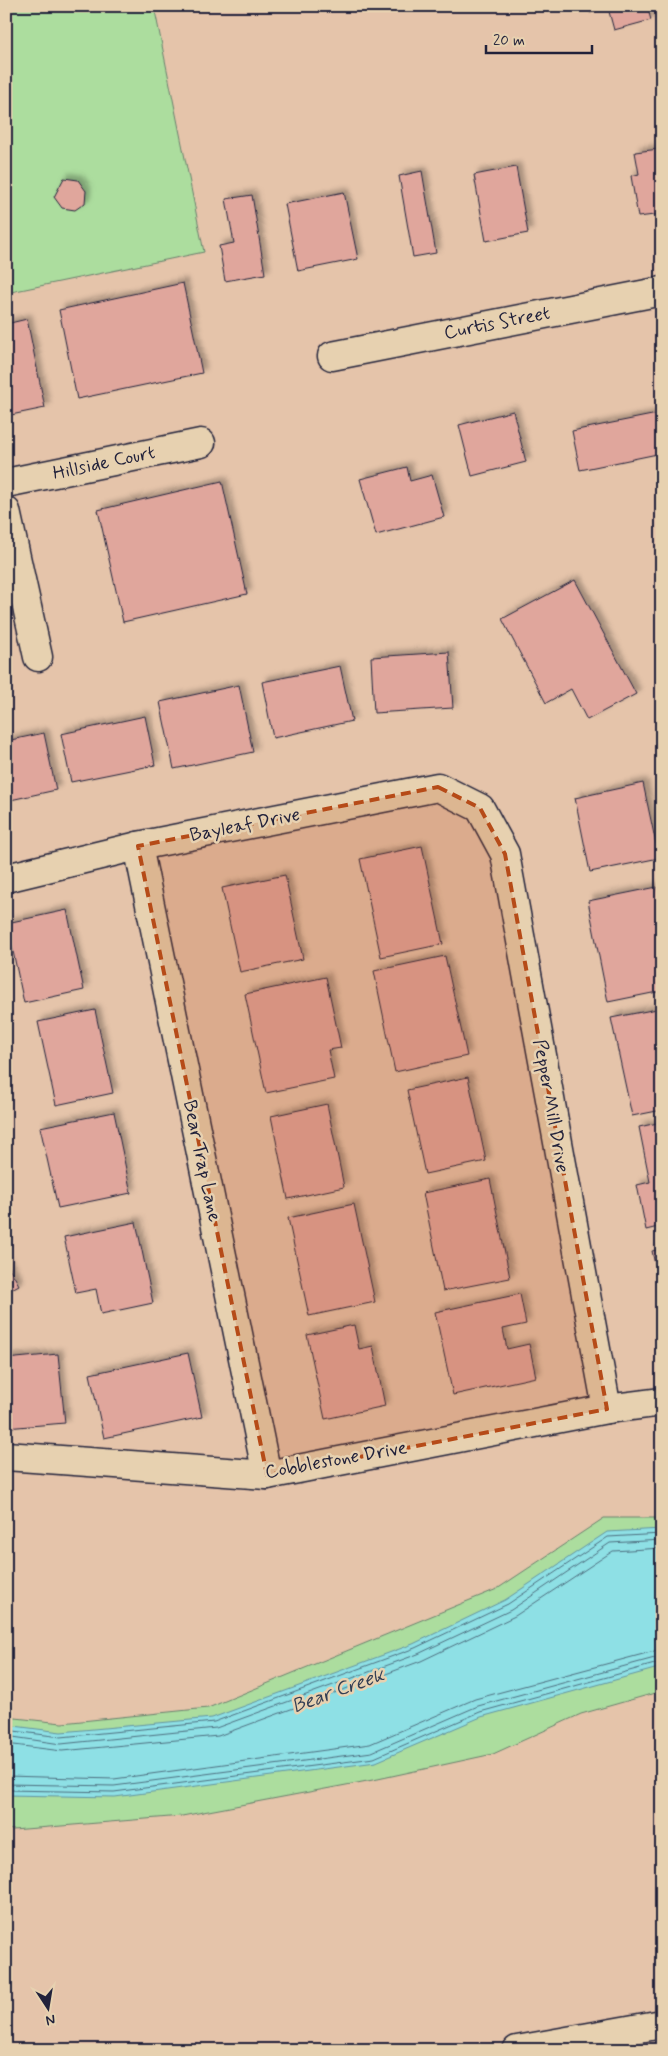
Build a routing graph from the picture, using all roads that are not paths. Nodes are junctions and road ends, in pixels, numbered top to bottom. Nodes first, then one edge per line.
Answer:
1 (662, 290) edge
2 (332, 356) dead end
3 (201, 443) dead end
4 (6, 483) edge
5 (6, 511) edge
6 (38, 657) dead end
7 (480, 808) joint
8 (138, 846) junction
9 (6, 878) edge
10 (662, 1402) edge
11 (607, 1410) junction
12 (6, 1456) edge
13 (266, 1475) junction
14 (662, 2024) edge
15 (517, 2050) edge

1 - 2 street, Curtis Street
3 - 4 street, Hillside Court
5 - 6 street
7 - 8 street, Bayleaf Drive
7 - 11 street, Pepper Mill Drive
8 - 9 street, Bayleaf Drive
8 - 13 street, Bear Trap Lane
10 - 11 street, Cobblestone Drive
11 - 13 street, Cobblestone Drive
12 - 13 street, Cobblestone Drive
14 - 15 street

